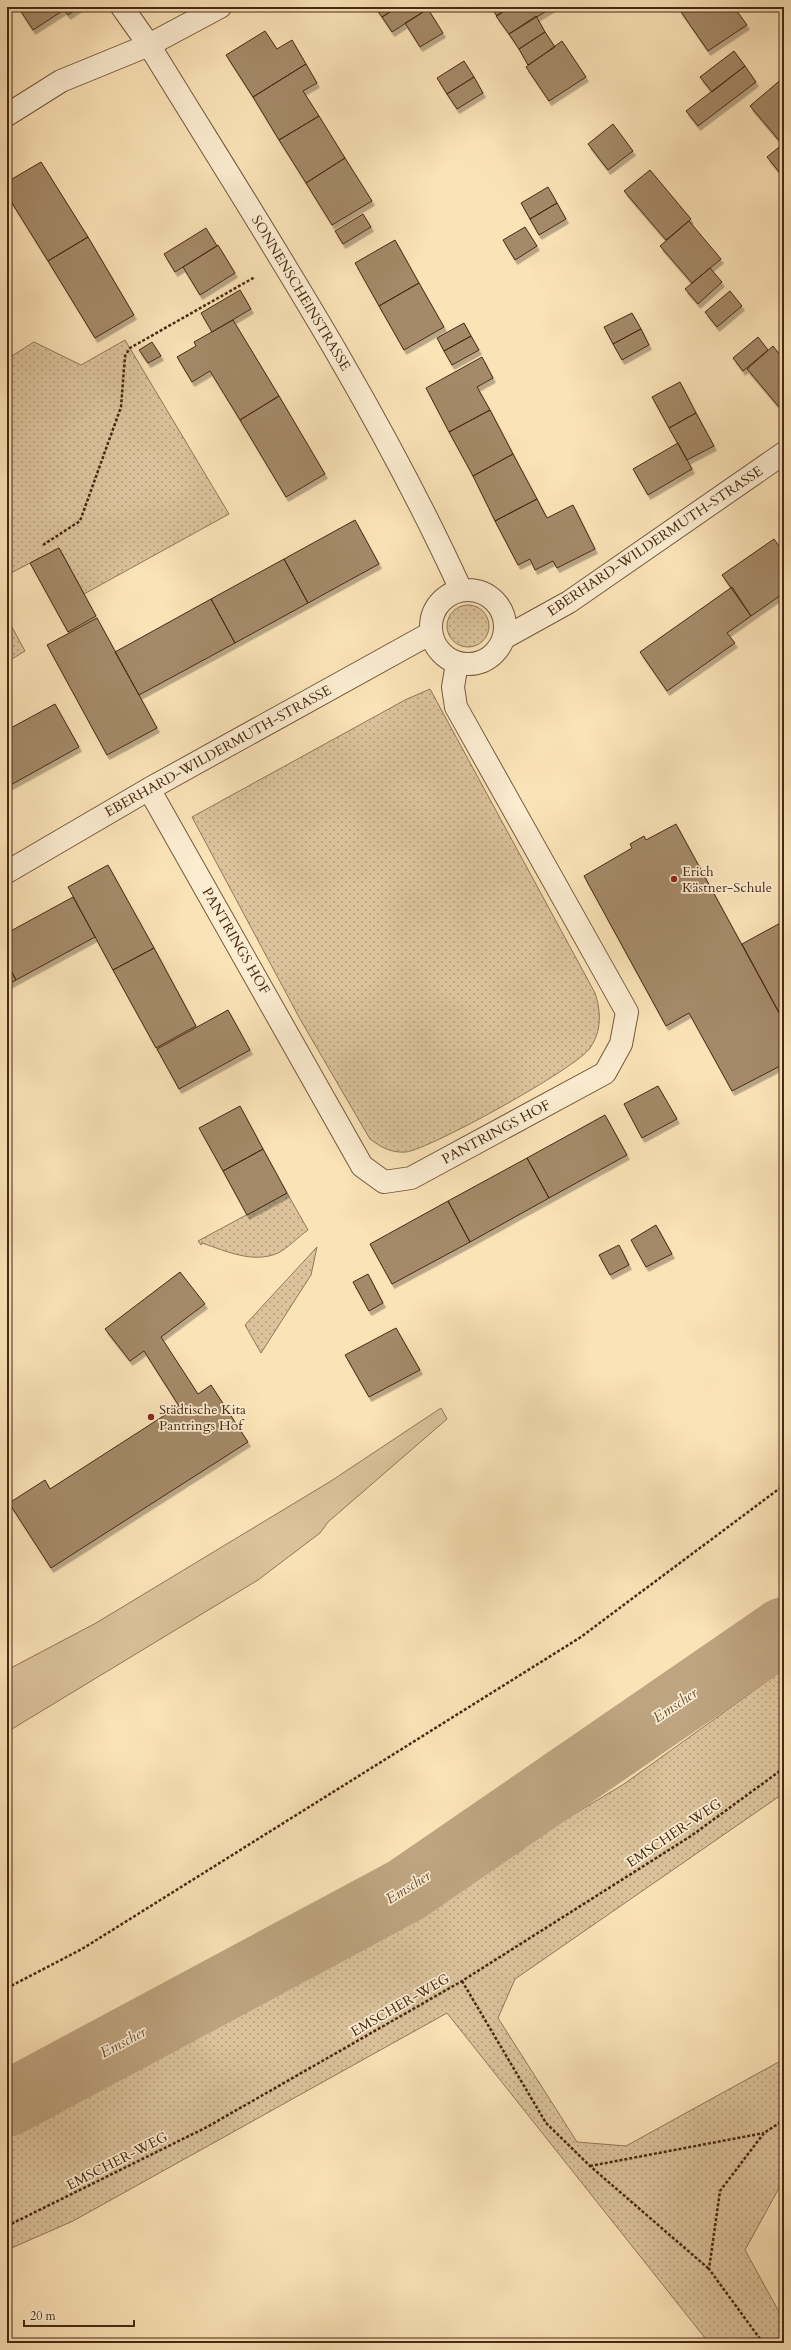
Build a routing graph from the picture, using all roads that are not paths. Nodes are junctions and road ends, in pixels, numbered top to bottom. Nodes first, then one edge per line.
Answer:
1 (122, 7) edge
2 (220, 7) edge
3 (149, 45) junction
4 (7, 115) edge
5 (784, 453) edge
6 (461, 590) junction
7 (431, 633) junction
8 (504, 638) junction
9 (457, 663) junction
10 (149, 789) junction
11 (7, 872) edge

1 - 3 street, SONNENSCHEINSTRASSE
2 - 3 street
3 - 4 street
3 - 6 street, SONNENSCHEINSTRASSE
5 - 8 street, EBERHARD-WILDERMUTH-STRASSE
6 - 7 street
6 - 8 street
7 - 9 street
7 - 10 street, EBERHARD-WILDERMUTH-STRASSE
8 - 9 street
9 - 10 street, PANTRINGS HOF
10 - 11 street, EBERHARD-WILDERMUTH-STRASSE

